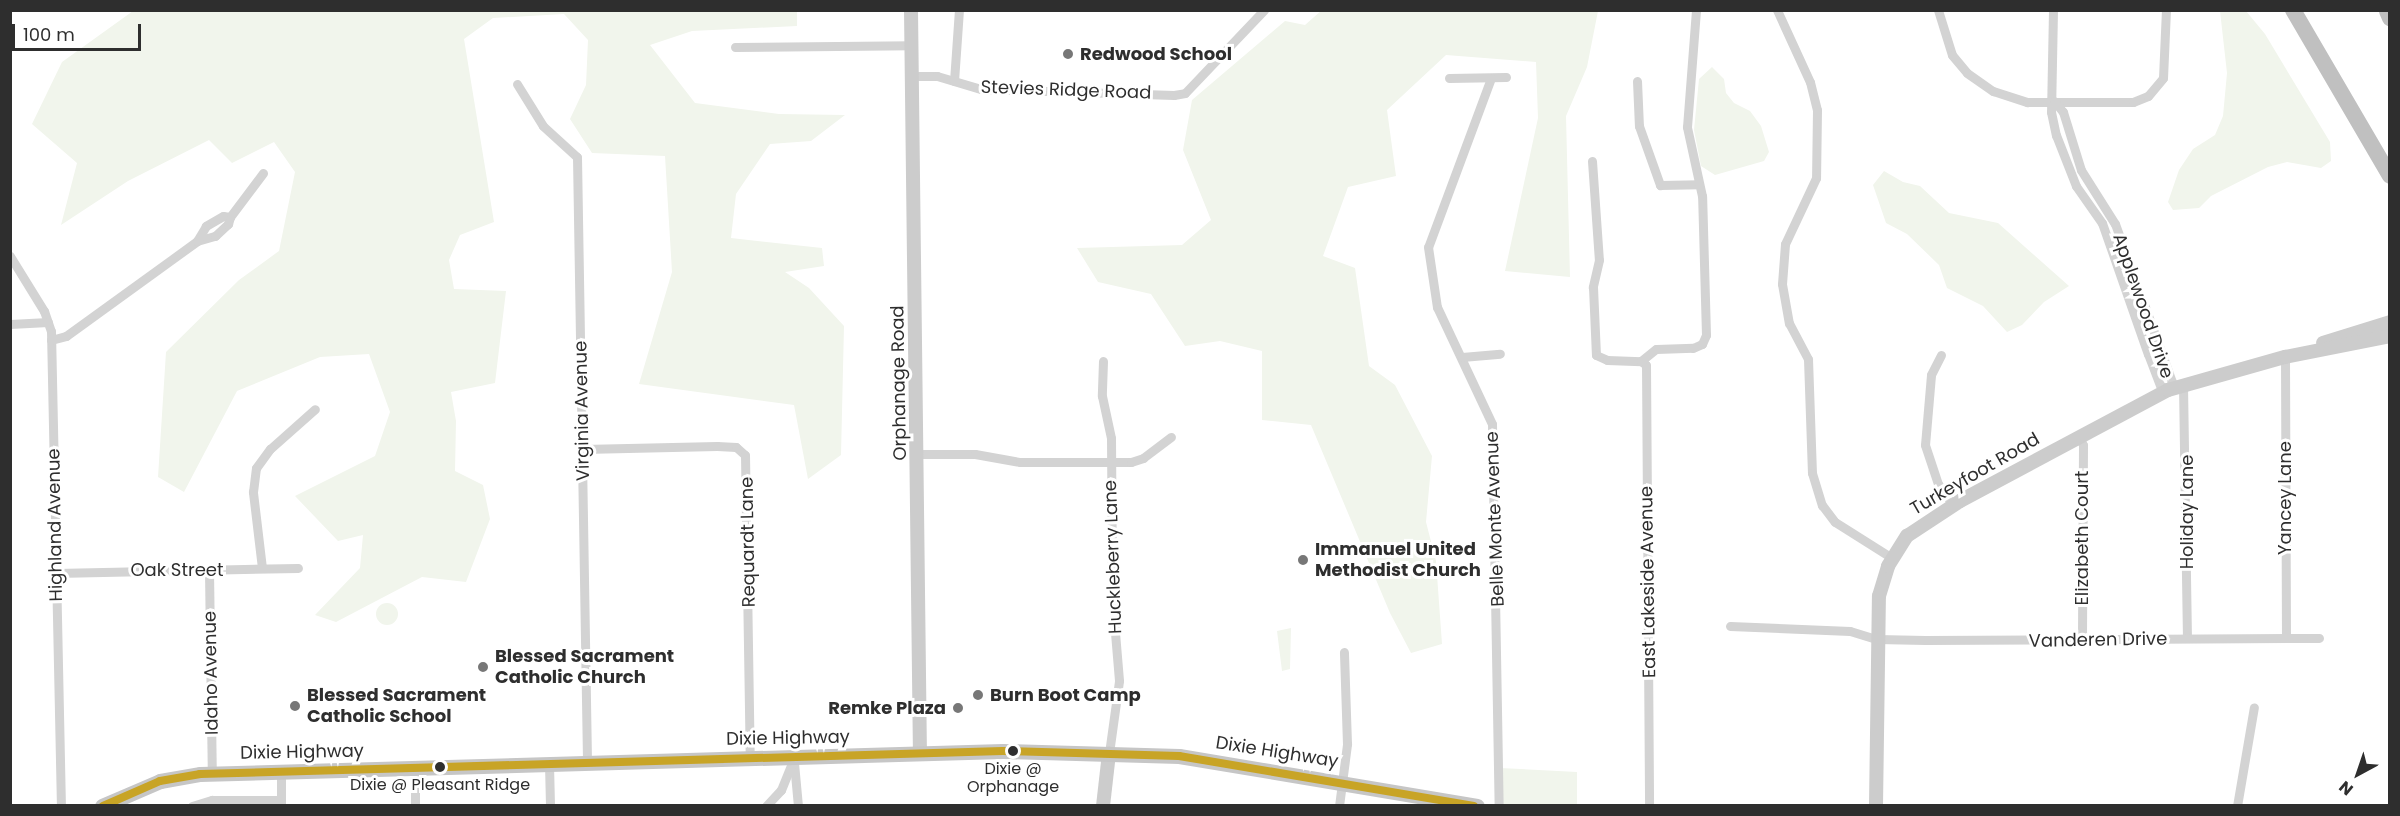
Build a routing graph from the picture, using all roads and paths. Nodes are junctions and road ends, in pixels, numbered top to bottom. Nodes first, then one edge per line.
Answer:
1 (911, 10) edge
2 (959, 10) edge
3 (1264, 10) edge
4 (1696, 10) edge
5 (1777, 10) edge
6 (1938, 10) edge
7 (2052, 10) edge
8 (2166, 10) edge
9 (2293, 10) edge
10 (912, 45) junction
11 (735, 47) dead end
12 (912, 76) junction
13 (1506, 77) dead end
14 (1449, 78) dead end
15 (1491, 78) junction
16 (954, 81) junction
17 (1636, 81) dead end
18 (517, 84) dead end
19 (2054, 101) junction
20 (1592, 161) dead end
21 (263, 173) dead end
22 (2390, 176) edge
23 (1699, 183) junction
24 (10, 256) edge
25 (48, 322) junction
26 (2390, 322) edge
27 (10, 324) edge
28 (2390, 336) edge
29 (51, 340) junction
30 (1500, 354) dead end
31 (1941, 356) dead end
32 (1462, 357) junction
33 (2285, 357) junction
34 (1103, 361) dead end
35 (1641, 361) junction
36 (2183, 385) junction
37 (2168, 390) junction
38 (315, 409) dead end
39 (1171, 437) dead end
40 (2079, 437) junction
41 (583, 449) junction
42 (918, 454) junction
43 (1111, 463) junction
44 (1953, 505) junction
45 (1892, 558) junction
46 (262, 568) junction
47 (298, 568) dead end
48 (209, 572) junction
49 (56, 573) junction
50 (1730, 626) dead end
51 (2187, 638) junction
52 (2286, 638) junction
53 (2319, 638) dead end
54 (1877, 639) junction
55 (2082, 640) junction
56 (1344, 652) dead end
57 (2254, 707) dead end
58 (1109, 753) junction
59 (920, 754) junction
60 (794, 758) junction
61 (750, 759) junction
62 (587, 762) junction
63 (549, 764) junction
64 (415, 768) junction
65 (281, 772) junction
66 (212, 774) junction
67 (1340, 782) junction
68 (281, 803) edge
69 (62, 806) edge
70 (102, 806) edge
71 (192, 806) edge
72 (415, 806) edge
73 (550, 806) edge
74 (766, 806) edge
75 (798, 806) edge
76 (1103, 806) edge
77 (1339, 806) edge
78 (1477, 806) edge
79 (1499, 806) edge
80 (1650, 806) edge
81 (1876, 806) edge
82 (2237, 806) edge

1 - 10 main road, Orphanage Road
2 - 16 street
3 - 16 street, Stevies Ridge Road
4 - 23 street
5 - 45 street
6 - 19 street
7 - 19 street, Applewood Drive
8 - 19 street
9 - 22 highway
10 - 11 street
10 - 12 main road, Orphanage Road
12 - 16 street, Stevies Ridge Road
12 - 42 main road, Orphanage Road
13 - 15 street
14 - 15 street
15 - 32 street, Belle Monte Avenue
17 - 23 street
18 - 41 street, Virginia Avenue
19 - 37 street, Applewood Drive
20 - 35 street
21 - 29 street
23 - 35 street
24 - 25 street, Highland Avenue
25 - 27 street
25 - 29 street, Highland Avenue
26 - 33 main road, Turkeyfoot Road
28 - 33 main road, Turkeyfoot Road
29 - 49 street, Highland Avenue
30 - 32 street
31 - 44 street
32 - 79 street, Belle Monte Avenue
33 - 36 main road, Turkeyfoot Road
33 - 52 street, Yancey Lane
34 - 43 street, Huckleberry Lane
35 - 80 street, East Lakeside Avenue
36 - 37 main road, Turkeyfoot Road
36 - 51 street, Holiday Lane
37 - 40 main road, Turkeyfoot Road
38 - 46 street
39 - 43 street
40 - 44 main road, Turkeyfoot Road
40 - 55 street, Elizabeth Court
41 - 61 street, Requardt Lane
41 - 62 street, Virginia Avenue
42 - 43 street
42 - 59 main road, Orphanage Road
43 - 58 street, Huckleberry Lane
44 - 45 main road, Turkeyfoot Road
45 - 54 main road, Turkeyfoot Road
46 - 47 street, Oak Street
46 - 48 street, Oak Street
48 - 49 street, Oak Street
48 - 66 street, Idaho Avenue
49 - 69 street, Highland Avenue
50 - 54 street, Vanderen Drive
51 - 52 street, Vanderen Drive
51 - 55 street, Vanderen Drive
52 - 53 street, Vanderen Drive
54 - 55 street, Vanderen Drive
54 - 81 main road, Turkeyfoot Road
56 - 67 street
57 - 82 street
58 - 59 main road, Dixie Highway
58 - 67 main road, Dixie Highway
58 - 76 main road
59 - 60 main road, Dixie Highway
60 - 61 main road, Dixie Highway
60 - 74 street
60 - 75 street
61 - 62 main road, Dixie Highway
62 - 63 main road, Dixie Highway
63 - 64 main road, Dixie Highway
63 - 73 street
64 - 65 main road, Dixie Highway
64 - 72 street
65 - 66 main road, Dixie Highway
65 - 68 street
66 - 70 main road, Dixie Highway
67 - 77 street
67 - 78 main road, Dixie Highway
68 - 71 street

